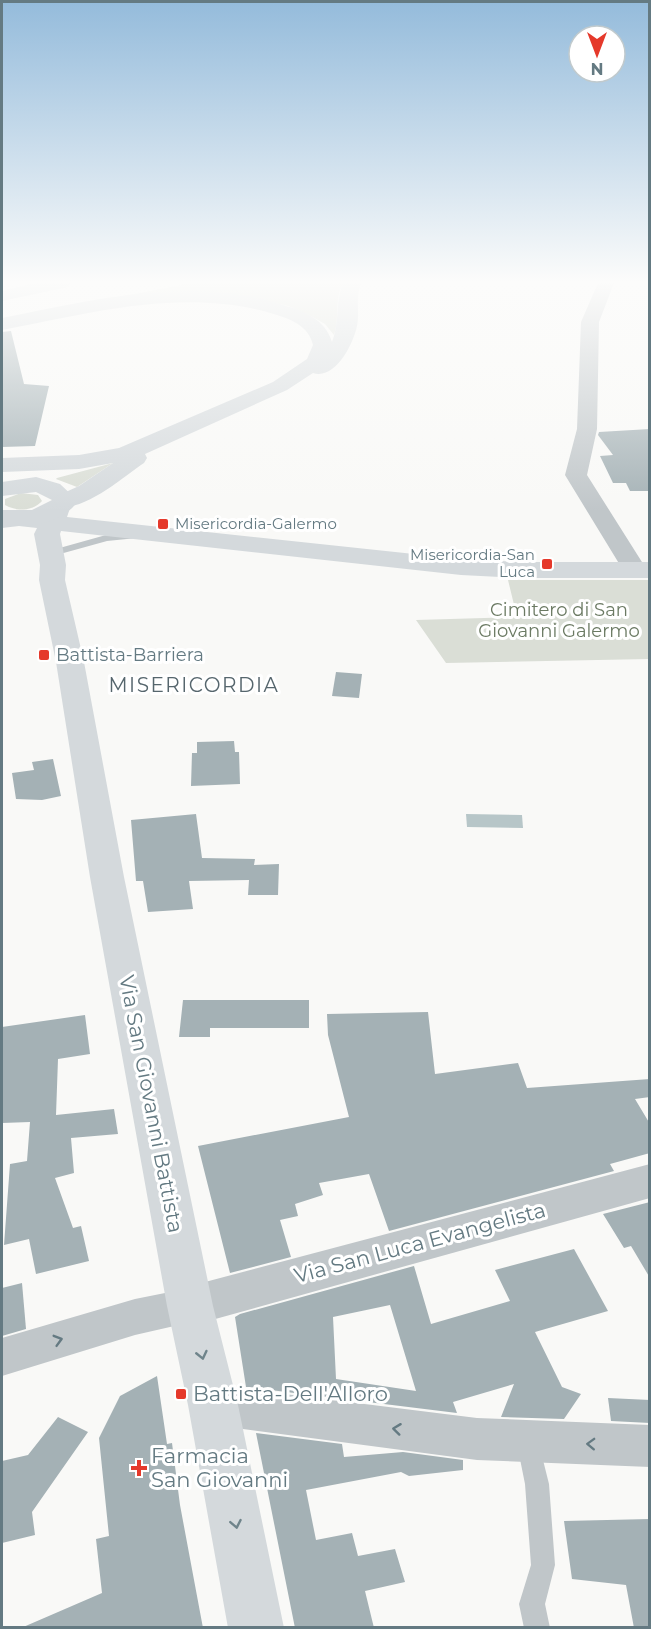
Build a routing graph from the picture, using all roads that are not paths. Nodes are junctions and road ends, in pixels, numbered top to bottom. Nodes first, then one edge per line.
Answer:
1 (317, 359) edge
2 (330, 359) edge
3 (589, 359) edge
4 (13, 480) edge
5 (68, 506) junction
6 (5, 522) edge
7 (107, 527) junction
8 (170, 534) junction
9 (252, 543) junction
10 (51, 561) junction
11 (642, 570) edge
12 (650, 1180) edge
13 (190, 1306) junction
14 (2, 1357) edge
15 (213, 1405) junction
16 (529, 1441) junction
17 (650, 1446) edge
18 (256, 1628) edge
19 (537, 1628) edge

1 - 4 main road
2 - 5 main road
3 - 11 street
4 - 5 main road
5 - 6 main road
5 - 7 main road
5 - 8 main road
5 - 10 main road, Via San Giovanni Battista
6 - 10 main road
7 - 8 main road
7 - 10 main road
8 - 9 main road
9 - 10 lane
9 - 11 main road
10 - 13 main road, Via San Giovanni Battista
12 - 13 street, Via San Luca Evangelista
14 -> 13 street
13 -> 15 main road, Via San Giovanni Battista
16 -> 15 street
15 -> 18 main road, Via San Giovanni Battista
17 -> 16 street
16 - 19 lane

